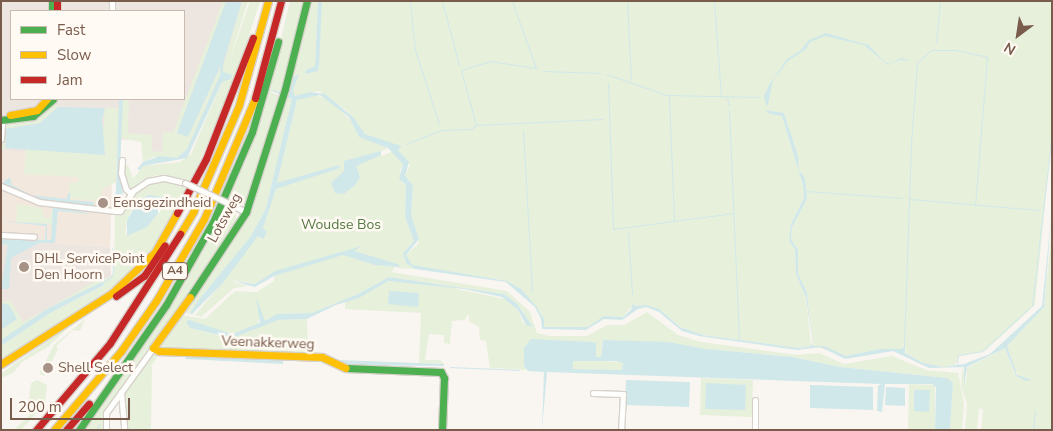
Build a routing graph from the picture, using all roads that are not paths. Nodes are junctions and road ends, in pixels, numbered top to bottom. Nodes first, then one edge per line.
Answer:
1 (264, 1) edge
2 (268, 1) edge
3 (281, 1) edge
4 (286, 1) edge
5 (307, 1) edge
6 (243, 81) junction
7 (262, 87) junction
8 (46, 100) edge
9 (52, 100) edge
10 (2, 120) edge
11 (1, 139) edge
12 (122, 160) dead end
13 (1, 186) edge
14 (192, 188) junction
15 (131, 194) junction
16 (246, 212) junction
17 (1, 235) edge
18 (34, 237) dead end
19 (91, 312) dead end
20 (154, 348) junction
21 (131, 356) junction
22 (1, 364) edge
23 (121, 392) junction
24 (593, 393) dead end
25 (755, 400) dead end
26 (36, 430) edge
27 (54, 430) edge
28 (66, 430) edge
29 (79, 430) edge
30 (106, 430) edge
31 (124, 430) edge
32 (442, 430) edge
33 (622, 430) edge
34 (754, 430) edge

1 - 6 main road, A4
2 - 6 main road, A4
3 - 7 main road, A4
4 - 7 main road, A4
5 - 16 main road, Lotsweg
6 - 14 main road, A4
6 - 26 main road, A4
7 - 21 main road, A4
7 - 27 main road, A4
8 - 10 main road
9 - 10 main road
10 - 11 street
12 - 15 street
13 - 15 street
14 - 19 main road, A4
14 - 22 main road, A4
15 - 16 street, bridge
16 - 20 main road, Lotsweg
17 - 18 street
20 - 23 street, Lotsweg
20 - 32 main road, Veenakkerweg
21 - 28 main road, A4
21 - 29 main road, A4
23 - 30 street, Lotsweg
23 - 31 street
24 - 33 street
25 - 34 street

